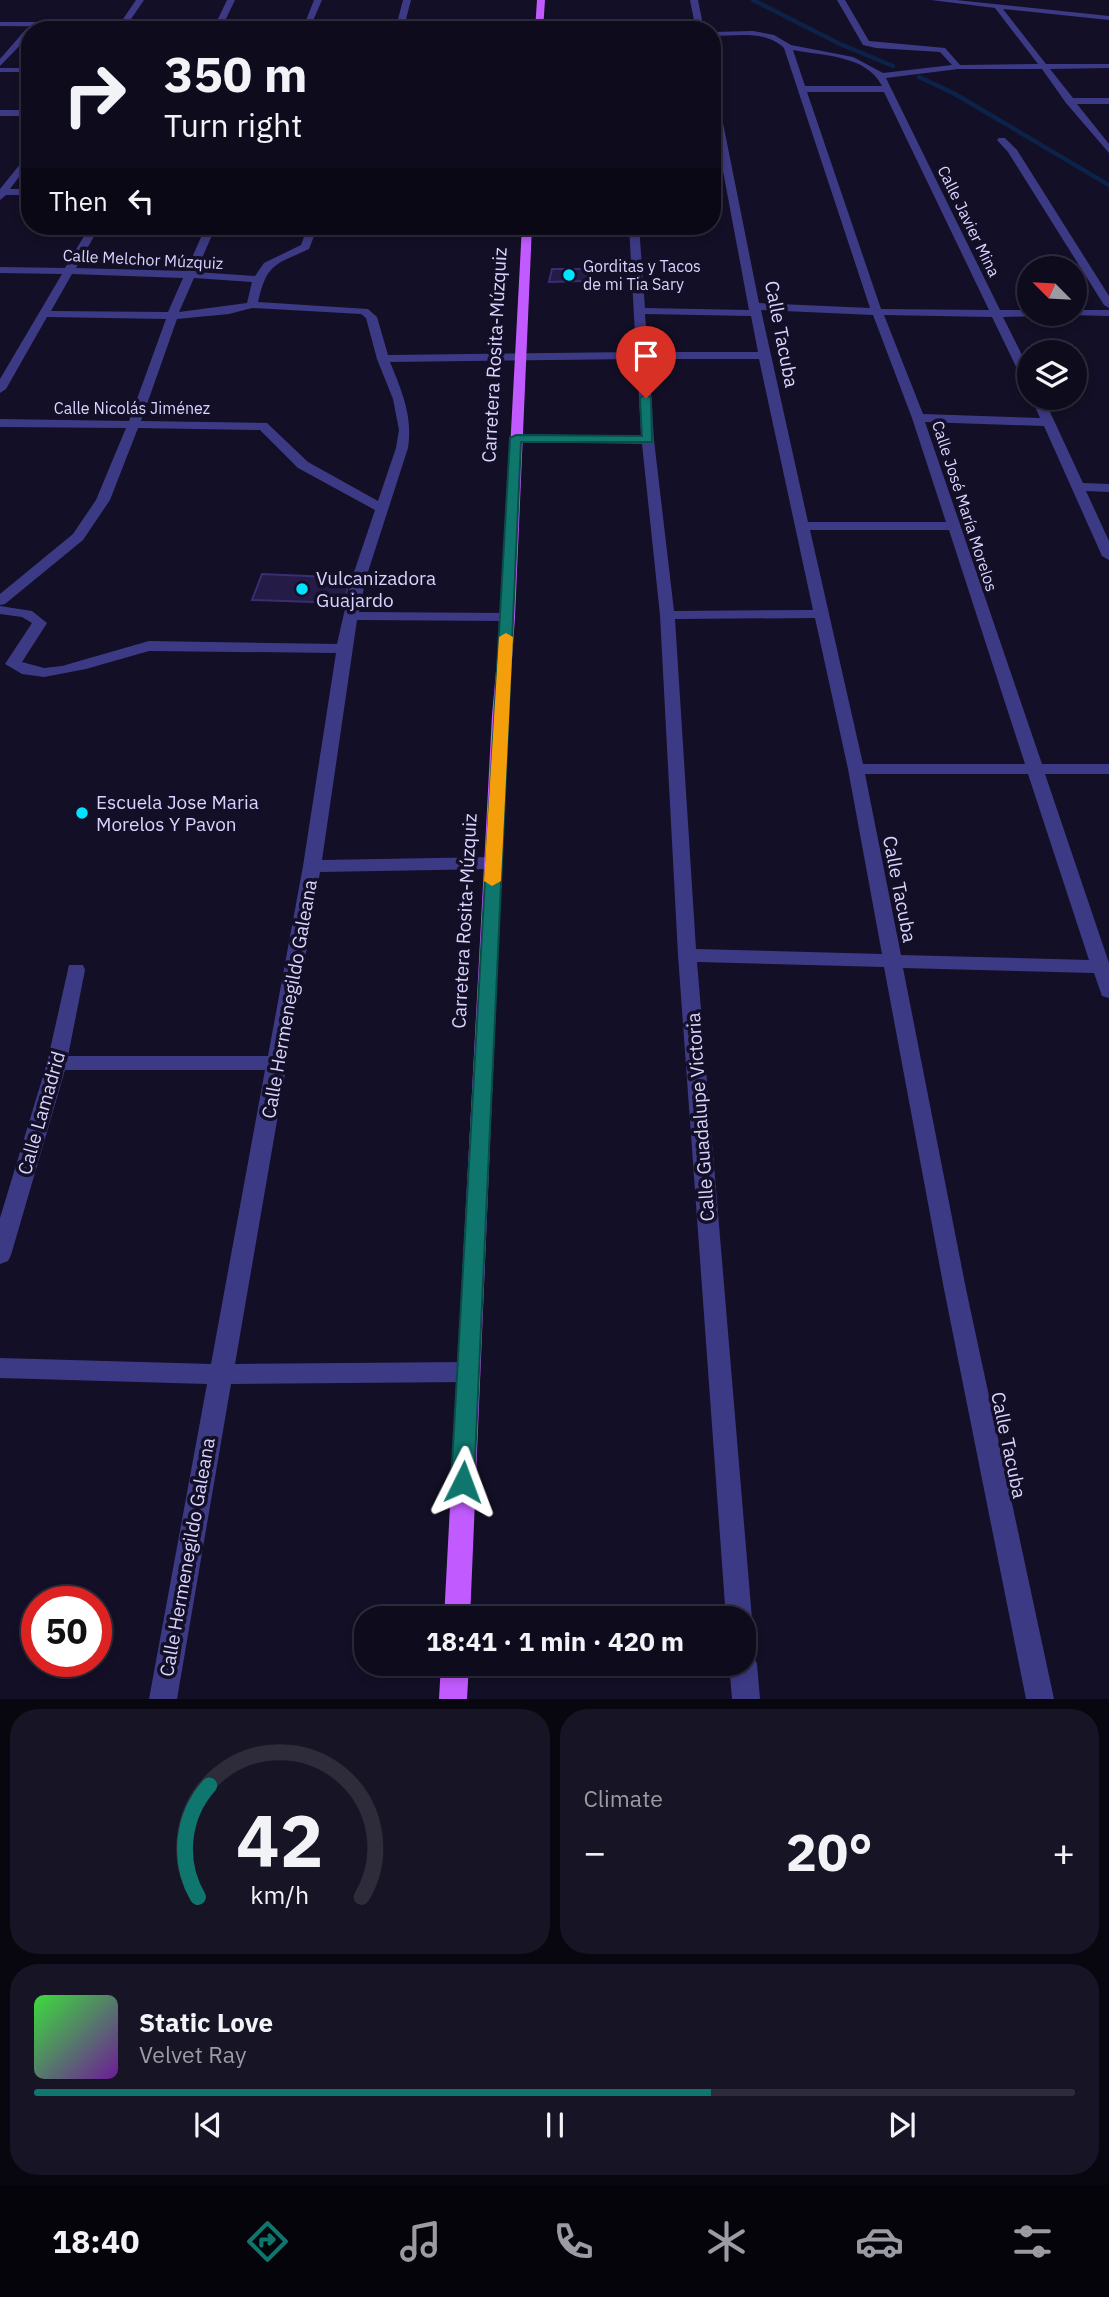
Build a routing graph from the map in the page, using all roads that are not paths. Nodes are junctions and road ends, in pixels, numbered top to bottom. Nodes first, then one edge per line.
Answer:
1 (140, 0) edge
2 (231, 0) edge
3 (318, 0) edge
4 (407, 0) edge
5 (541, 0) edge
6 (685, 0) edge
7 (841, 0) edge
8 (935, 0) edge
9 (694, 1) edge
10 (997, 6) junction
11 (1094, 17) junction
12 (1109, 18) edge
13 (125, 21) edge
14 (220, 21) edge
15 (309, 21) edge
16 (401, 21) edge
17 (540, 21) edge
18 (698, 21) edge
19 (0, 24) edge
20 (1101, 26) dead end
21 (21, 27) edge
22 (21, 30) edge
23 (0, 31) edge
24 (721, 35) edge
25 (21, 40) edge
26 (783, 43) junction
27 (0, 64) edge
28 (1041, 66) junction
29 (1109, 66) edge
30 (958, 67) junction
31 (0, 70) edge
32 (21, 70) edge
33 (881, 76) junction
34 (803, 89) junction
35 (885, 89) junction
36 (1069, 101) junction
37 (1109, 101) edge
38 (0, 113) edge
39 (21, 113) edge
40 (721, 134) edge
41 (1003, 140) dead end
42 (1109, 150) edge
43 (21, 167) edge
44 (21, 193) edge
45 (1, 194) edge
46 (90, 235) edge
47 (207, 235) edge
48 (310, 235) edge
49 (527, 235) edge
50 (635, 235) edge
51 (0, 270) edge
52 (68, 271) junction
53 (190, 274) junction
54 (258, 279) junction
55 (252, 305) junction
56 (1109, 305) edge
57 (755, 309) junction
58 (640, 311) junction
59 (877, 312) junction
60 (1087, 313) edge
61 (1109, 313) edge
62 (44, 314) junction
63 (173, 314) junction
64 (995, 314) junction
65 (1017, 314) edge
66 (520, 355) junction
67 (643, 356) junction
68 (765, 356) junction
69 (1017, 357) edge
70 (383, 359) junction
71 (0, 389) edge
72 (1044, 410) edge
73 (918, 418) junction
74 (1050, 422) junction
75 (0, 423) edge
76 (134, 424) junction
77 (516, 438) junction
78 (648, 440) junction
79 (1078, 488) junction
80 (1109, 488) edge
81 (382, 509) junction
82 (802, 526) junction
83 (952, 526) junction
84 (1109, 556) edge
85 (0, 601) edge
86 (0, 610) edge
87 (821, 614) junction
88 (667, 615) junction
89 (351, 616) junction
90 (508, 617) junction
91 (344, 649) junction
92 (856, 769) junction
93 (1034, 769) junction
94 (1109, 769) edge
95 (493, 863) junction
96 (312, 866) junction
97 (687, 955) junction
98 (892, 960) junction
99 (1101, 967) junction
100 (76, 970) dead end
101 (1109, 991) edge
102 (57, 1063) junction
103 (278, 1063) junction
104 (0, 1255) edge
105 (0, 1368) edge
106 (468, 1372) junction
107 (219, 1374) junction
108 (458, 1606) edge
109 (738, 1606) edge
110 (454, 1676) edge
111 (744, 1676) edge
112 (163, 1699) edge
113 (453, 1699) edge
114 (746, 1699) edge
115 (1040, 1699) edge

1 - 13 street
2 - 14 street
3 - 15 street
4 - 16 street
5 - 17 main road
6 - 9 street
7 - 30 street
8 - 10 street
9 - 18 street
10 - 11 street
10 - 28 street
11 - 12 street
11 - 20 street
19 - 21 street
22 - 23 street
24 - 26 street
25 - 27 street
26 - 33 street
26 - 34 street, Calle José María Morelos
28 - 29 street
28 - 30 street
28 - 36 street
30 - 33 street
31 - 32 street
33 - 35 street, Calle Javier Mina
34 - 35 street
34 - 59 street, Calle José María Morelos
35 - 64 street, Calle Javier Mina
36 - 37 street
36 - 42 street
38 - 39 street
40 - 57 street, Calle Tacuba
41 - 56 street
43 - 45 street
44 - 45 street
46 - 52 street
47 - 53 street
48 - 54 street
49 - 66 main road, Carretera Rosita-Múzquiz
50 - 58 street
51 - 52 street, Calle Melchor Múzquiz
52 - 53 street, Calle Melchor Múzquiz
52 - 62 street
53 - 54 street, Calle Melchor Múzquiz
53 - 63 street
54 - 55 street
55 - 63 street
55 - 70 street, Calle Hermenegildo Galeana
57 - 58 street
57 - 59 street
57 - 68 street, Calle Tacuba
58 - 67 street
59 - 64 street
59 - 73 street, Calle José María Morelos
60 - 61 street
62 - 63 street
62 - 71 street
63 - 76 street
64 - 65 street
64 - 69 street, Calle Javier Mina
66 - 67 street
66 - 70 street
66 - 77 main road, Carretera Rosita-Múzquiz
67 - 68 street
67 - 78 street
68 - 82 street, Calle Tacuba
70 - 81 street, Calle Hermenegildo Galeana
72 - 74 street
73 - 74 street
73 - 83 street, Calle José María Morelos
74 - 79 street
75 - 76 street, Calle Nicolás Jiménez
76 - 81 street, Calle Nicolás Jiménez
76 - 85 street
77 - 78 street
77 - 90 main road, Carretera Rosita-Múzquiz
78 - 88 street, Calle Guadalupe Victoria
79 - 80 street
79 - 84 street
81 - 89 street, Calle Hermenegildo Galeana
82 - 83 street
82 - 87 street, Calle Tacuba
83 - 93 street, Calle José María Morelos
86 - 91 street
87 - 88 street
87 - 92 street, Calle Tacuba
88 - 97 street, Calle Guadalupe Victoria
89 - 90 street
89 - 91 street, Calle Hermenegildo Galeana
90 - 95 main road, Carretera Rosita-Múzquiz
91 - 96 street, Calle Hermenegildo Galeana
92 - 93 street
92 - 98 street, Calle Tacuba
93 - 94 street
93 - 99 street, Calle José María Morelos
95 - 96 street
95 - 106 main road, Carretera Rosita-Múzquiz
96 - 103 street, Calle Hermenegildo Galeana
97 - 98 street
97 - 109 street, Calle Guadalupe Victoria
98 - 99 street
98 - 115 street, Calle Tacuba
99 - 101 street, Calle José María Morelos
100 - 102 street, Calle Lamadrid
102 - 103 street
102 - 104 street, Calle Lamadrid
103 - 107 street, Calle Hermenegildo Galeana
105 - 107 street
106 - 107 street
106 - 108 main road, Carretera Rosita-Múzquiz
107 - 112 street, Calle Hermenegildo Galeana
110 - 113 main road
111 - 114 street

